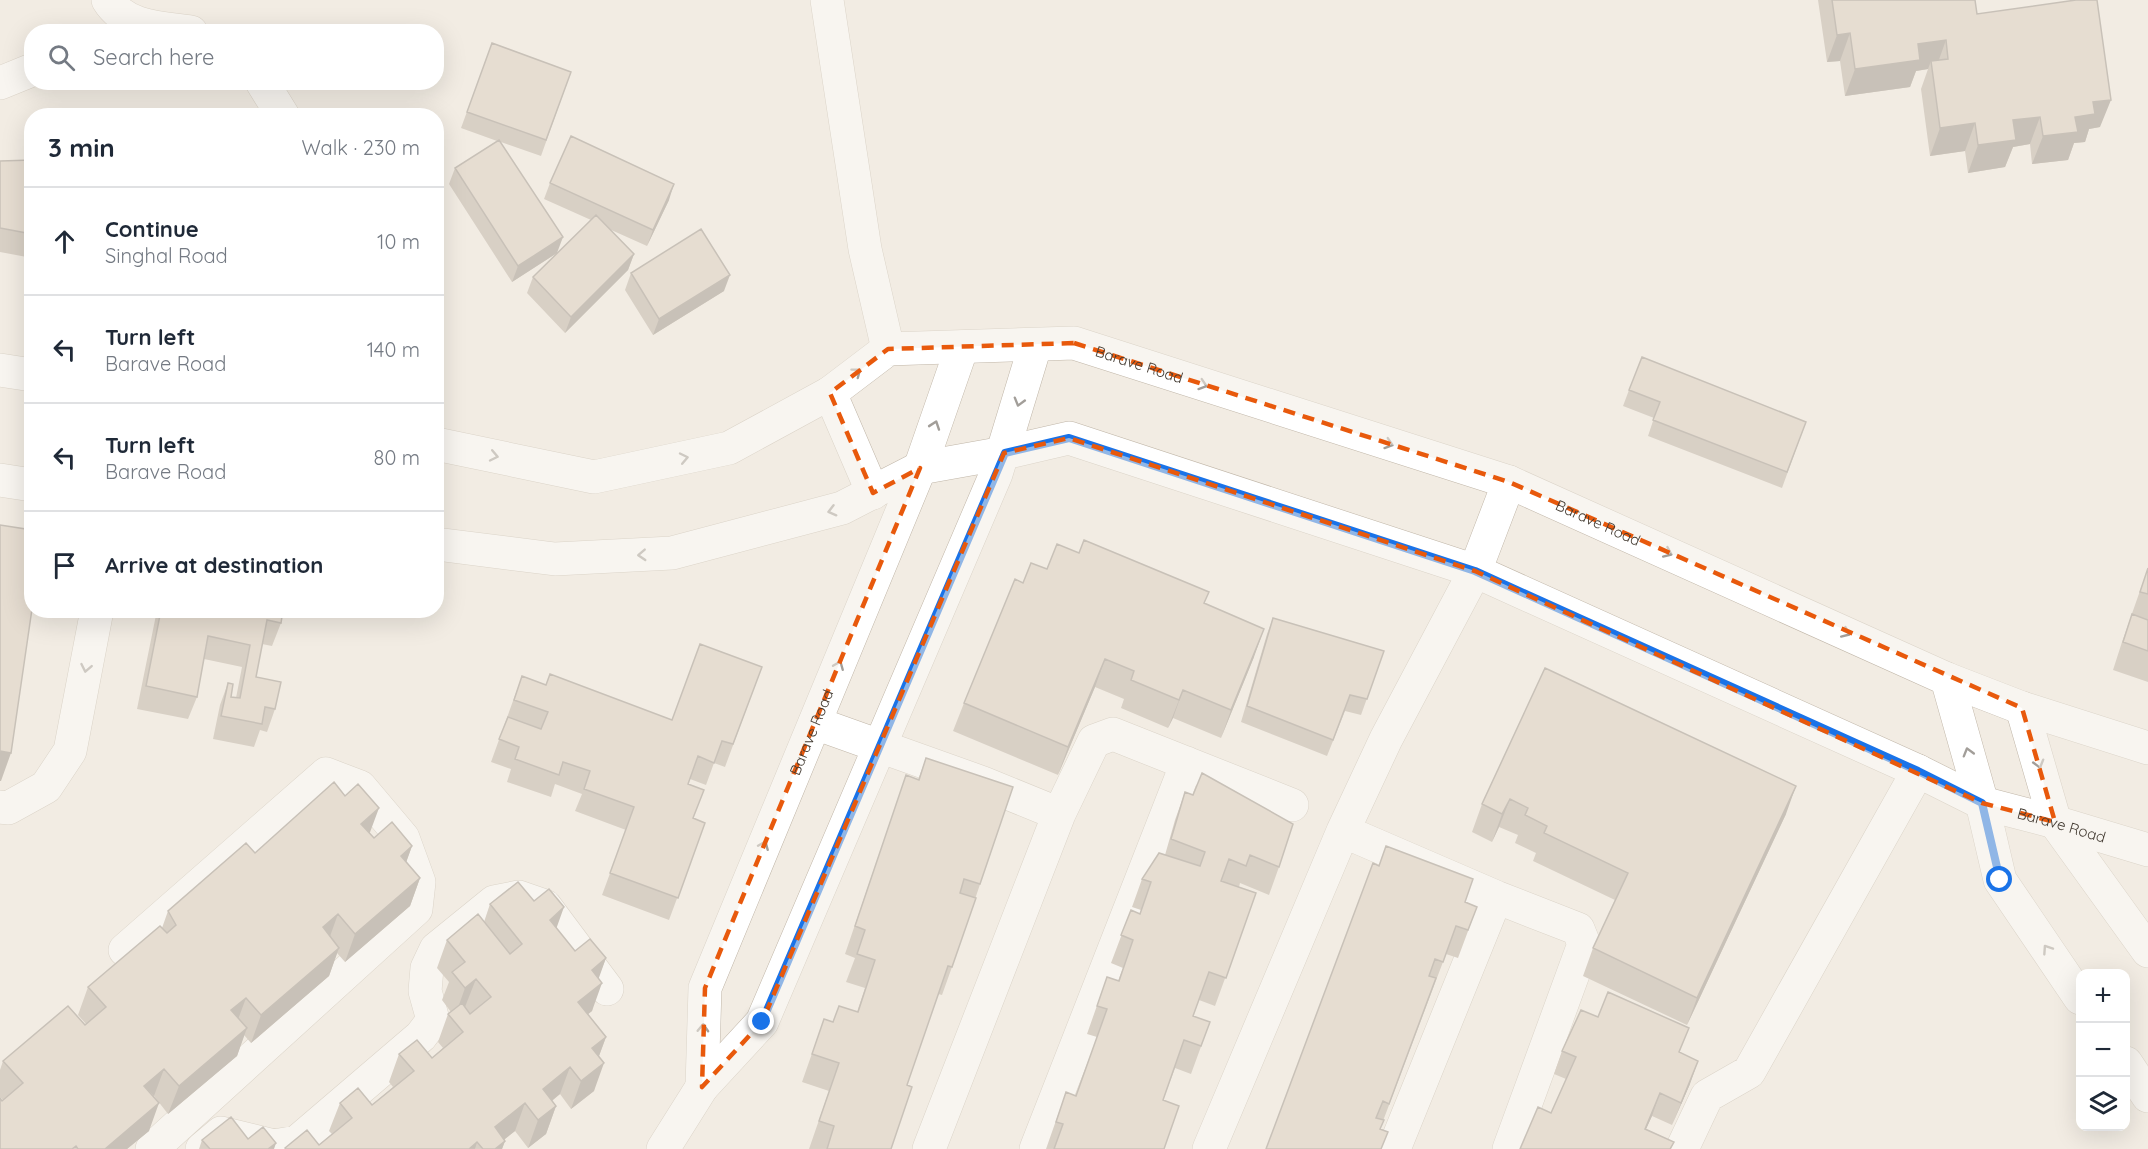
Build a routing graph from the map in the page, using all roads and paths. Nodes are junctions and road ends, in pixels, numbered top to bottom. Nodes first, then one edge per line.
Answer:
1 (108, 0) edge
2 (826, 0) edge
3 (130, 24) edge
4 (24, 73) edge
5 (0, 83) edge
6 (267, 90) edge
7 (278, 108) edge
8 (1035, 346) junction
9 (962, 347) junction
10 (888, 350) junction
11 (0, 370) edge
12 (24, 374) edge
13 (830, 393) junction
14 (444, 446) edge
15 (1005, 453) junction
16 (920, 468) junction
17 (0, 480) edge
18 (1509, 482) junction
19 (24, 484) edge
20 (873, 493) junction
21 (444, 545) edge
22 (1475, 571) junction
23 (95, 618) edge
24 (1947, 679) junction
25 (2022, 708) junction
26 (815, 723) junction
27 (881, 748) junction
28 (2148, 748) edge
29 (1187, 763) junction
30 (1918, 771) junction
31 (1982, 803) junction
32 (1292, 805) dead end
33 (0, 807) edge
34 (1059, 814) junction
35 (2055, 822) junction
36 (1342, 831) junction
37 (2148, 850) edge
38 (1496, 897) junction
39 (125, 950) dead end
40 (2148, 951) edge
41 (608, 989) dead end
42 (2076, 992) edge
43 (2130, 1069) edge
44 (702, 1087) junction
45 (2148, 1096) edge
46 (152, 1149) edge
47 (202, 1149) edge
48 (663, 1149) edge
49 (929, 1149) edge
50 (1036, 1149) edge
51 (1209, 1149) edge
52 (1394, 1149) edge
53 (1509, 1149) edge
54 (1682, 1149) edge

1 - 3 street
2 - 10 street
4 - 5 street
6 - 7 street
8 - 9 street, Barave Road
8 -> 15 street
8 -> 18 street, Barave Road
9 - 10 street
16 -> 9 street, Barave Road
13 -> 10 street
11 - 12 street
14 -> 13 street
13 - 20 street
15 - 16 street, Barave Road
15 - 22 street, Barave Road
15 - 27 street
16 - 20 street, Barave Road
26 -> 16 street, Barave Road
17 - 19 street
18 - 22 street
18 -> 24 street, Barave Road
20 -> 21 street, Barave Road
22 - 30 street, Barave Road
22 - 36 street
23 -> 33 street
24 - 25 street, Barave Road
31 -> 24 street
25 - 28 street, Barave Road
25 -> 35 street
26 - 27 street
44 -> 26 street, Barave Road
27 - 34 street
27 - 44 street
29 - 32 street
29 - 34 street
29 - 50 street
30 - 31 street, Barave Road
30 - 54 street
31 - 35 street, Barave Road
42 -> 31 street
34 - 49 street
35 - 37 street, Barave Road
35 - 40 street
36 - 38 street
36 - 51 street
38 - 52 street
38 - 53 street
39 - 46 street
41 - 47 street
43 - 45 street
44 - 48 street

